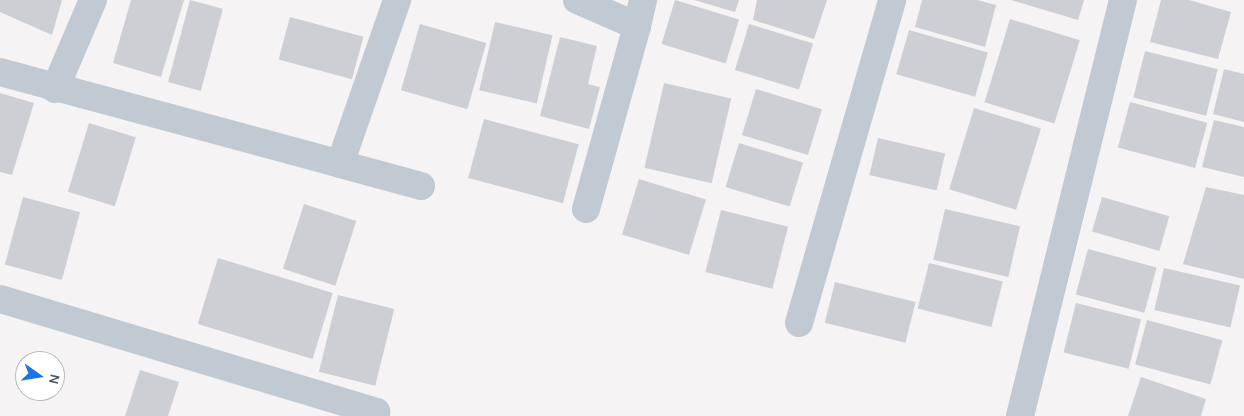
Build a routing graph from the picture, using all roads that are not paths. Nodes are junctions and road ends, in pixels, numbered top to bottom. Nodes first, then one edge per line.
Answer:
1 (93, 0) edge
2 (396, 0) edge
3 (577, 0) edge
4 (892, 0) edge
5 (1123, 0) edge
6 (640, 13) edge
7 (0, 72) edge
8 (55, 89) junction
9 (340, 164) junction
10 (422, 186) dead end
11 (586, 209) dead end
12 (0, 299) edge
13 (799, 323) dead end
14 (374, 416) edge
15 (1020, 416) edge

1 - 8 street
2 - 9 street
3 - 6 street
4 - 13 street
5 - 15 street
6 - 11 street
7 - 8 street
8 - 9 street
9 - 10 street
12 - 14 street

